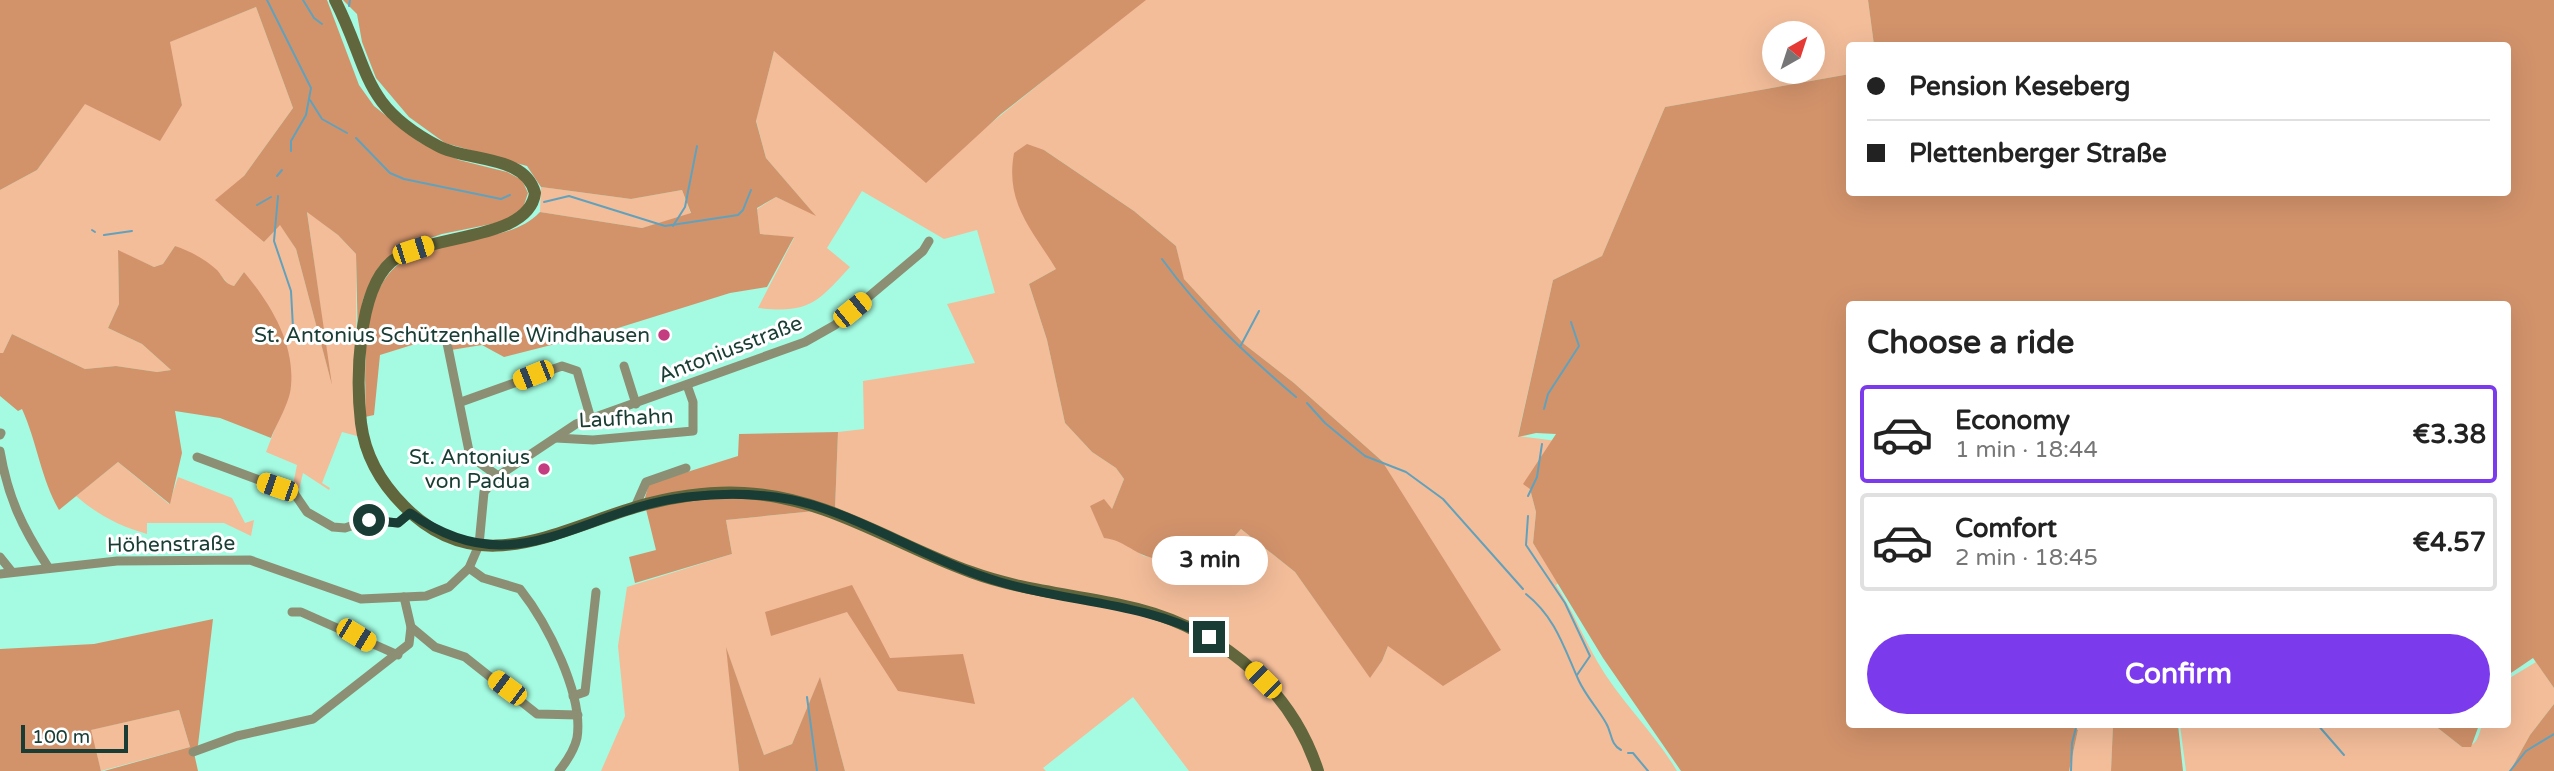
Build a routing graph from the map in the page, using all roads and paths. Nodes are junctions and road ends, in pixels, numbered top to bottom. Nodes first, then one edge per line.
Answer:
1 (335, 0) edge
2 (929, 241) dead end
3 (446, 338) dead end
4 (624, 366) dead end
5 (687, 385) junction
6 (461, 402) junction
7 (636, 404) junction
8 (591, 419) junction
9 (556, 438) junction
10 (0, 451) edge
11 (198, 457) dead end
12 (686, 468) dead end
13 (498, 476) junction
14 (635, 507) junction
15 (410, 513) junction
16 (479, 545) junction
17 (0, 557) edge
18 (48, 567) junction
19 (469, 568) junction
20 (12, 572) junction
21 (0, 574) edge
22 (596, 592) dead end
23 (404, 597) junction
24 (292, 612) dead end
25 (411, 627) junction
26 (398, 655) junction
27 (573, 696) junction
28 (578, 715) junction
29 (193, 752) dead end
30 (559, 771) edge
31 (1318, 771) edge

1 - 15 main road
2 - 5 street, Antoniusstraße
3 - 6 street
4 - 7 street, Antoniusstraße
5 - 7 street, Antoniusstraße
5 - 9 street, Laufhahn
6 - 8 street
6 - 13 street
7 - 8 street, Antoniusstraße
8 - 9 street, Antoniusstraße
9 - 13 street, Antoniusstraße
10 - 18 street
11 - 15 street
12 - 14 street
13 - 16 street, Antoniusstraße
14 - 16 main road
14 - 31 main road
15 - 16 main road
16 - 19 street, Höhenstraße
17 - 20 street
18 - 20 street, Höhenstraße
18 - 23 street, Höhenstraße
19 - 23 street, Höhenstraße
19 - 27 street
20 - 21 street, Höhenstraße
22 - 27 street
23 - 25 street
24 - 26 street
25 - 26 street
25 - 28 street
26 - 29 street
27 - 28 street
28 - 30 street

